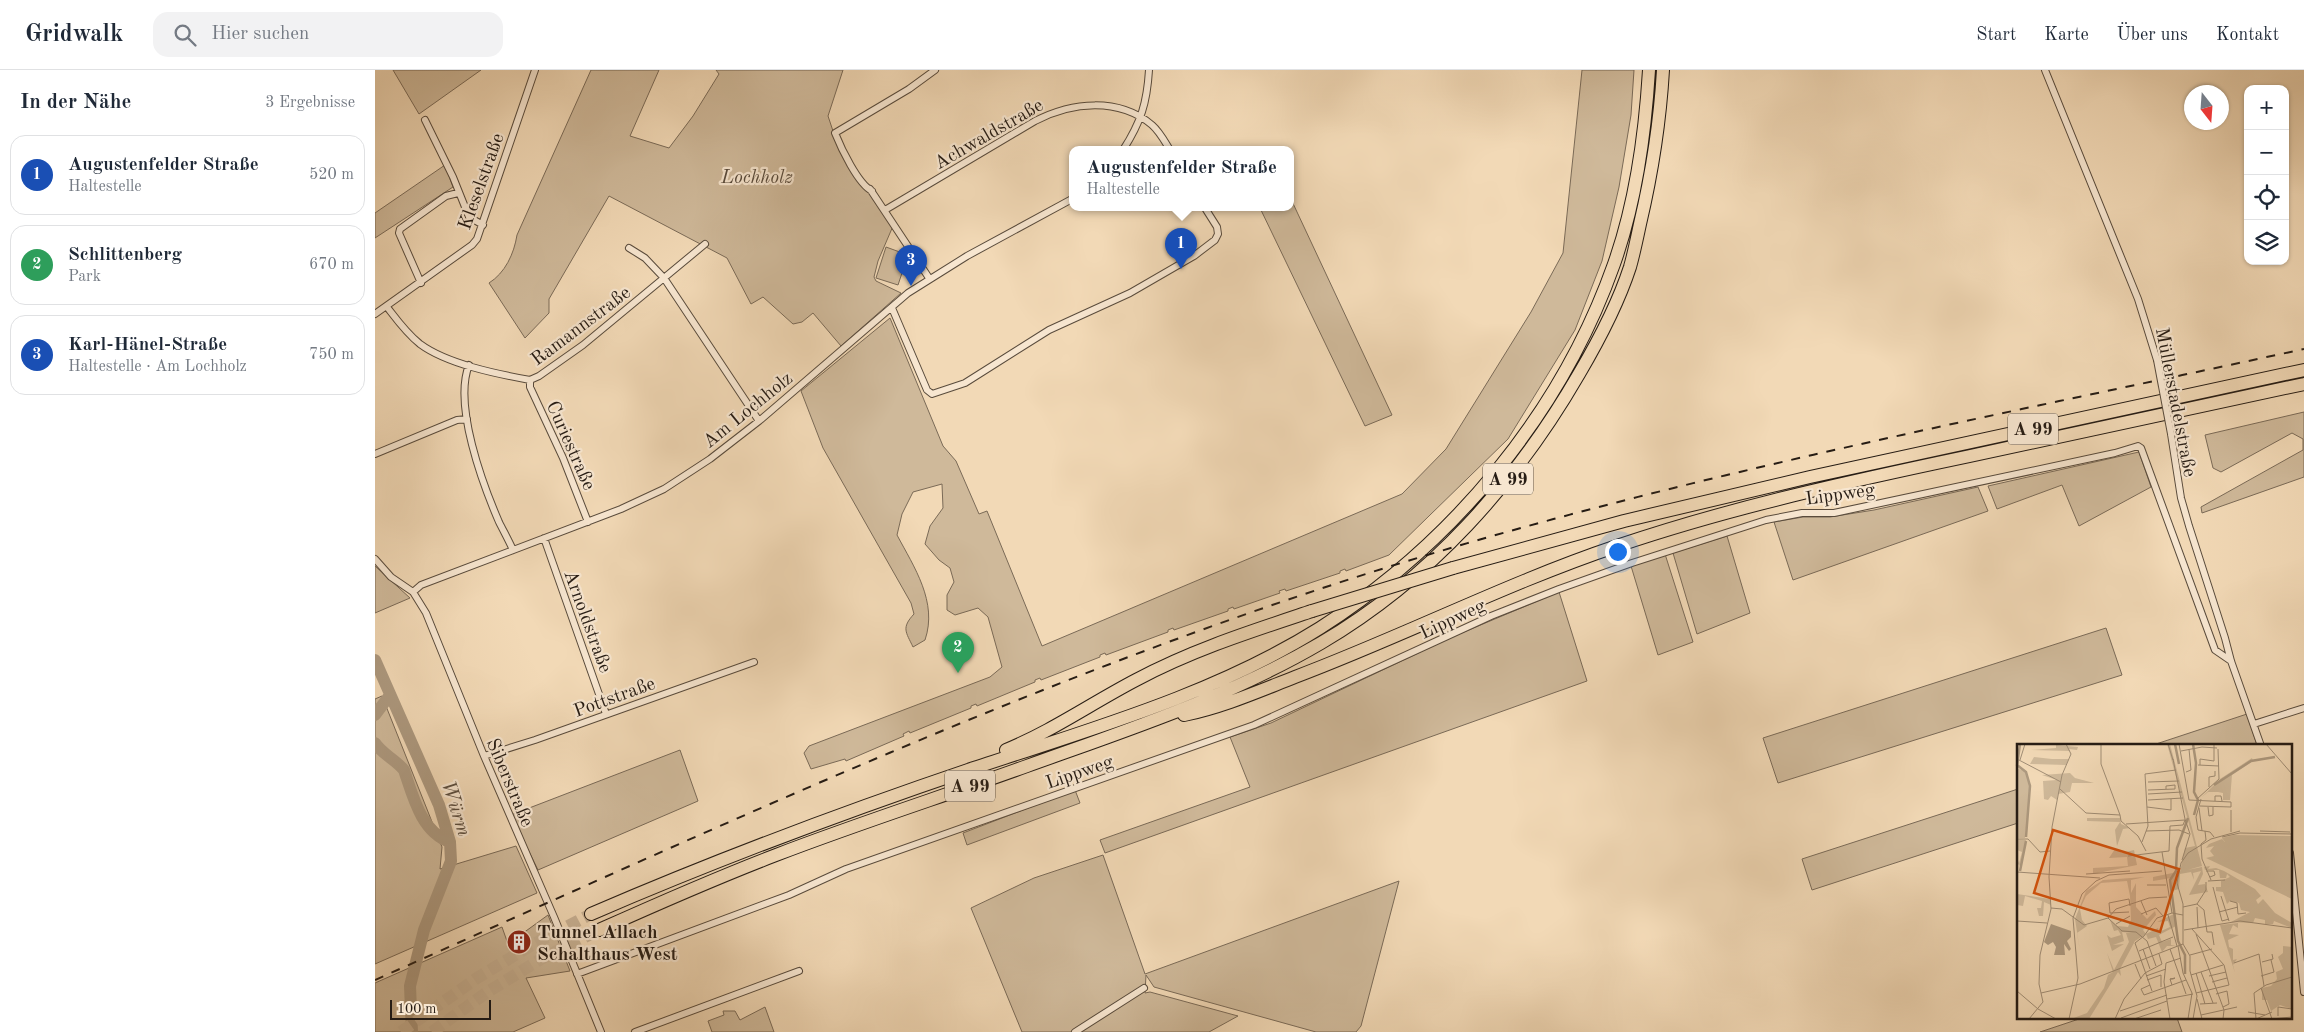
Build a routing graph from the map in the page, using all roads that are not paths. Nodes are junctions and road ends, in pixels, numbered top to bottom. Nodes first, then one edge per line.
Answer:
1 (535, 70) edge
2 (935, 70) edge
3 (1149, 70) edge
4 (1649, 70) edge
5 (1663, 70) edge
6 (2045, 70) edge
7 (1141, 118) junction
8 (425, 120) dead end
9 (1125, 146) edge
10 (1167, 146) edge
11 (458, 193) junction
12 (1069, 201) edge
13 (885, 210) junction
14 (1207, 211) edge
15 (483, 225) junction
16 (705, 244) dead end
17 (629, 248) dead end
18 (665, 278) junction
19 (929, 278) junction
20 (421, 283) junction
21 (387, 307) junction
22 (892, 308) junction
23 (375, 314) edge
24 (469, 365) junction
25 (2304, 370) edge
26 (530, 380) junction
27 (2304, 384) edge
28 (467, 418) junction
29 (759, 421) junction
30 (375, 454) edge
31 (588, 522) junction
32 (544, 538) junction
33 (513, 550) junction
34 (375, 559) edge
35 (413, 592) junction
36 (2231, 661) junction
37 (753, 662) dead end
38 (2304, 708) edge
39 (606, 714) junction
40 (1143, 724) junction
41 (2254, 724) junction
42 (2260, 744) edge
43 (484, 756) junction
44 (973, 768) junction
45 (2291, 863) edge
46 (591, 914) tunnel mouth
47 (599, 930) tunnel mouth
48 (799, 971) dead end
49 (577, 974) junction
50 (1144, 988) dead end
51 (2304, 992) edge
52 (601, 1032) edge
53 (635, 1032) edge
54 (1075, 1032) edge

1 - 15 street, Kleselstraße
2 - 13 street
3 - 7 street
4 - 44 highway, A 99
5 - 40 highway, A 99
6 - 36 street, Müllerstadelstraße, bridge
7 - 9 street
7 - 10 street, Achwaldstraße
7 - 13 street, Achwaldstraße
8 - 11 street
11 - 15 street
11 - 20 street
12 - 19 street, Am Lochholz
13 - 19 street
14 - 22 street
15 - 20 street, Kleselstraße
16 - 18 street, Ramannstraße
17 - 18 street
18 - 26 street, Ramannstraße
18 - 29 street
19 - 22 street, Am Lochholz
20 - 21 street, Kleselstraße
21 - 23 street, Kleselstraße
21 - 24 street, Ramannstraße
22 - 29 street, Am Lochholz
24 - 26 street, Ramannstraße
24 - 28 street
25 - 44 highway, A 99, bridge
26 - 31 street, Curiestraße
27 - 40 highway, A 99
28 - 30 street
28 - 33 street
29 - 31 street, Am Lochholz
31 - 32 street, Am Lochholz
32 - 33 street, Am Lochholz
32 - 39 street, Arnoldstraße
33 - 35 street, Am Lochholz
34 - 35 street, Siberstraße
35 - 43 street, Siberstraße
36 - 41 street, Müllerstadelstraße
36 - 49 street, Lippweg
37 - 39 street, Pottstraße
38 - 41 street
39 - 43 street, Pottstraße
40 - 47 highway, A 99
41 - 42 street, Müllerstadelstraße
43 - 49 street, Siberstraße
44 - 46 highway, A 99
45 - 51 street
48 - 53 street
49 - 52 street, Siberstraße
50 - 54 street

